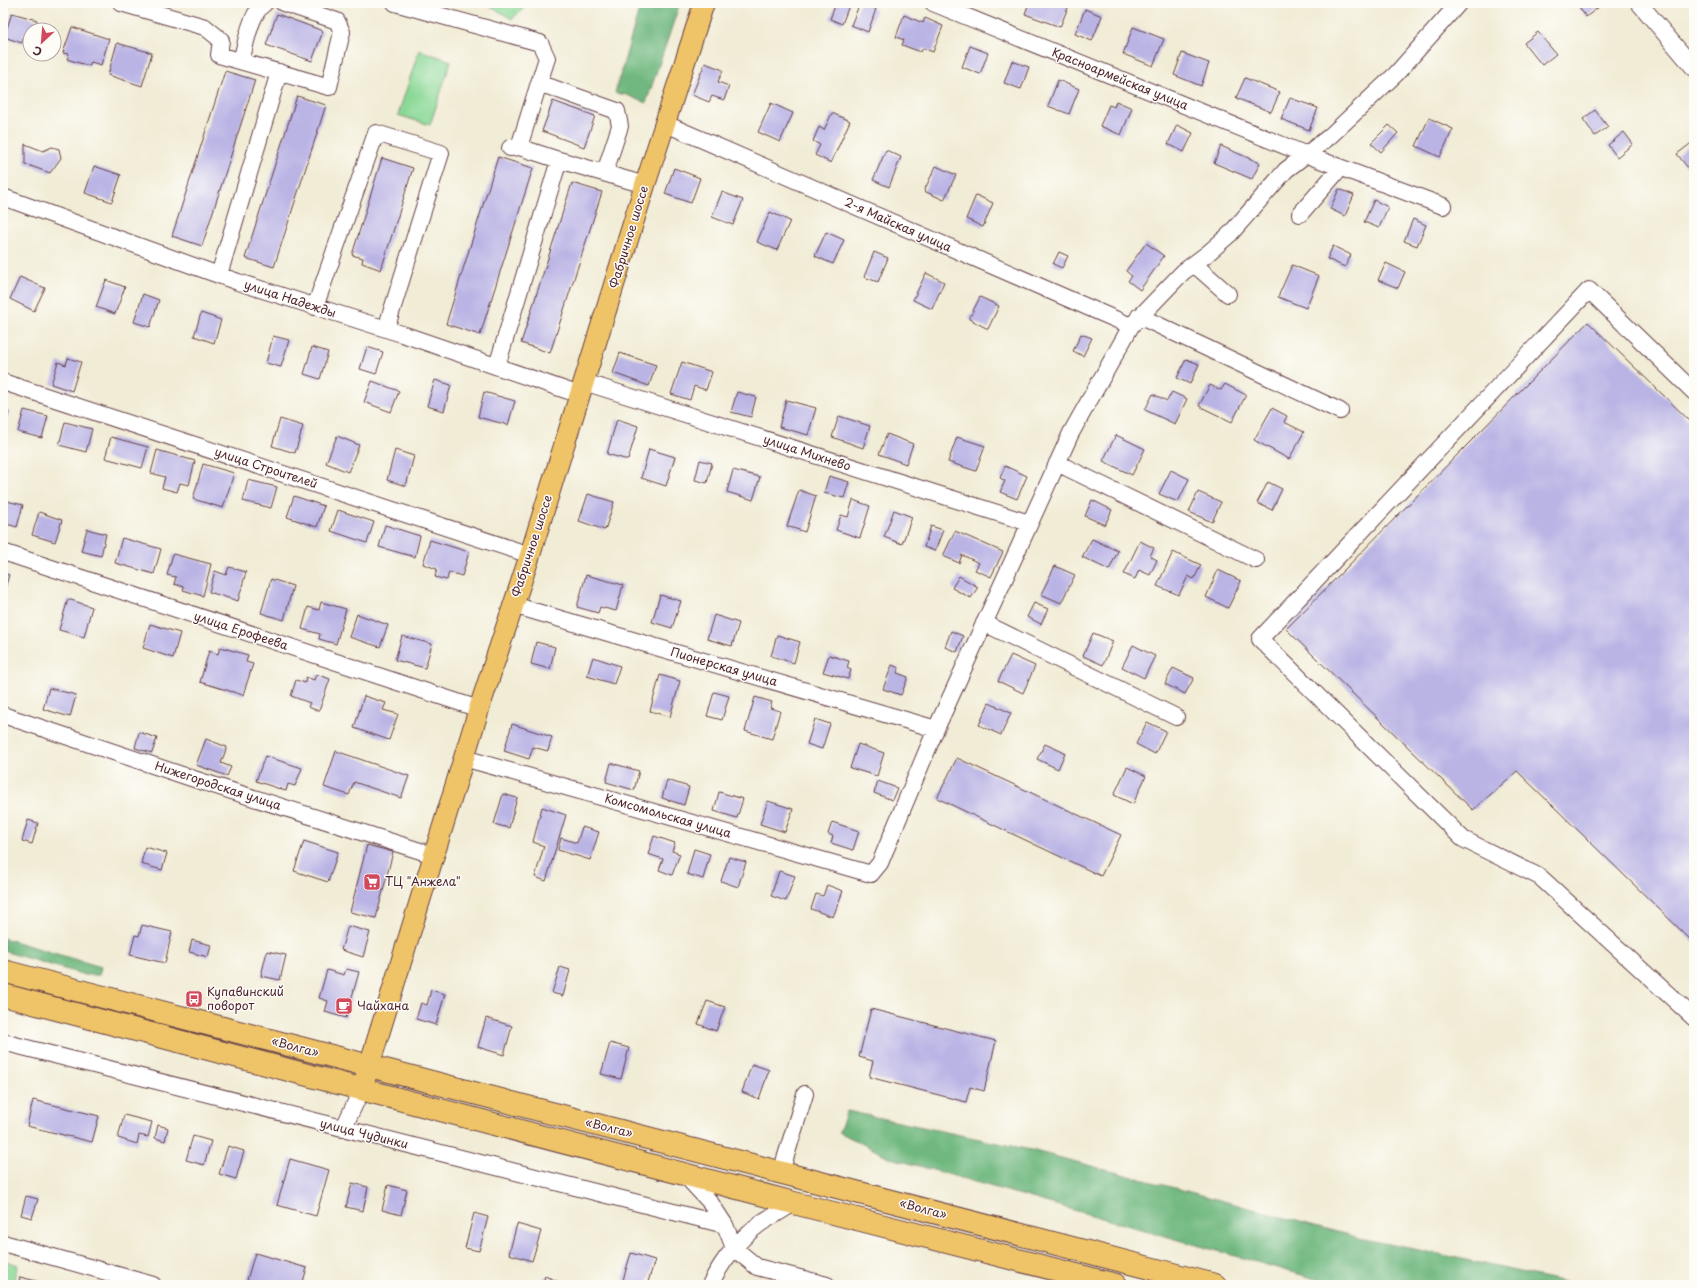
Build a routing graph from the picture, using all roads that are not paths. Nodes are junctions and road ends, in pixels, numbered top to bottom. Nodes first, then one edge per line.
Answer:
1 (121, 3) edge
2 (283, 3) edge
3 (395, 3) edge
4 (704, 3) edge
5 (933, 3) edge
6 (1459, 3) edge
7 (1639, 3) edge
8 (256, 7) edge
9 (242, 61) junction
10 (1694, 68) edge
11 (279, 72) junction
12 (539, 82) junction
13 (666, 124) junction
14 (1307, 155) junction
15 (558, 160) junction
16 (1338, 167) junction
17 (605, 172) junction
18 (645, 185) junction
19 (3, 197) edge
20 (1443, 206) dead end
21 (1300, 214) dead end
22 (1194, 264) junction
23 (219, 275) junction
24 (1228, 294) dead end
25 (315, 307) junction
26 (1135, 321) junction
27 (386, 329) junction
28 (497, 366) junction
29 (3, 382) edge
30 (582, 389) junction
31 (1694, 392) edge
32 (1340, 411) dead end
33 (1057, 463) junction
34 (1029, 523) junction
35 (3, 552) edge
36 (530, 555) junction
37 (1256, 560) dead end
38 (513, 605) junction
39 (984, 623) junction
40 (479, 709) junction
41 (3, 715) edge
42 (1176, 717) dead end
43 (936, 729) junction
44 (464, 758) junction
45 (434, 855) junction
46 (3, 971) edge
47 (3, 995) edge
48 (1694, 1018) edge
49 (3, 1042) edge
50 (369, 1066) junction
51 (362, 1089) junction
52 (805, 1094) dead end
53 (343, 1129) junction
54 (781, 1172) junction
55 (683, 1173) junction
56 (794, 1203) junction
57 (725, 1225) junction
58 (3, 1243) edge
59 (734, 1248) junction
60 (715, 1281) edge
61 (154, 1285) edge
62 (827, 1285) edge
63 (1116, 1285) edge
64 (1215, 1285) edge

1 - 9 street
2 - 11 street
3 - 12 street
4 - 13 main road, Фабричное шоссе
5 - 14 street, Красноармейская улица
6 - 14 street
7 - 10 street
8 - 9 street
9 - 11 street
11 - 23 street
12 - 15 street
12 - 17 street
13 - 18 main road, Фабричное шоссе
13 - 26 street, 2-я Майская улица
14 - 16 street, Красноармейская улица
14 - 22 street
15 - 17 street
15 - 28 street
16 - 20 street, Красноармейская улица
16 - 21 street
17 - 18 street
18 - 30 main road, Фабричное шоссе
19 - 23 street, улица Надежды
22 - 24 street
22 - 26 street
23 - 25 street, улица Надежды
25 - 27 street, улица Надежды
25 - 27 street
26 - 32 street, 2-я Майская улица
26 - 33 street
27 - 28 street, улица Надежды
28 - 30 street, улица Надежды
29 - 36 street, улица Строителей
30 - 34 street, улица Михнево
30 - 36 main road, Фабричное шоссе
31 - 48 street
33 - 34 street
33 - 37 street
34 - 39 street
35 - 40 street, улица Ерофеева
36 - 38 main road, Фабричное шоссе
38 - 40 main road, Фабричное шоссе
38 - 43 street, Пионерская улица
39 - 42 street
39 - 43 street
40 - 44 main road, Фабричное шоссе
41 - 45 street, Нижегородская улица
43 - 44 street, Комсомольская улица
44 - 45 main road, Фабричное шоссе
45 - 50 main road, Фабричное шоссе
46 - 50 highway, «Волга»
47 - 51 highway, «Волга»
49 - 53 street, улица Чудинки
50 - 51 main road, Фабричное шоссе
50 - 54 highway, «Волга»
51 - 53 street
51 - 55 highway, «Волга»
52 - 54 street
53 - 57 street, улица Чудинки
54 - 64 highway, «Волга»
55 - 56 highway, «Волга»
55 - 57 street
56 - 59 street
56 - 63 highway, «Волга»
57 - 59 street
58 - 61 street
59 - 60 street
59 - 62 street

